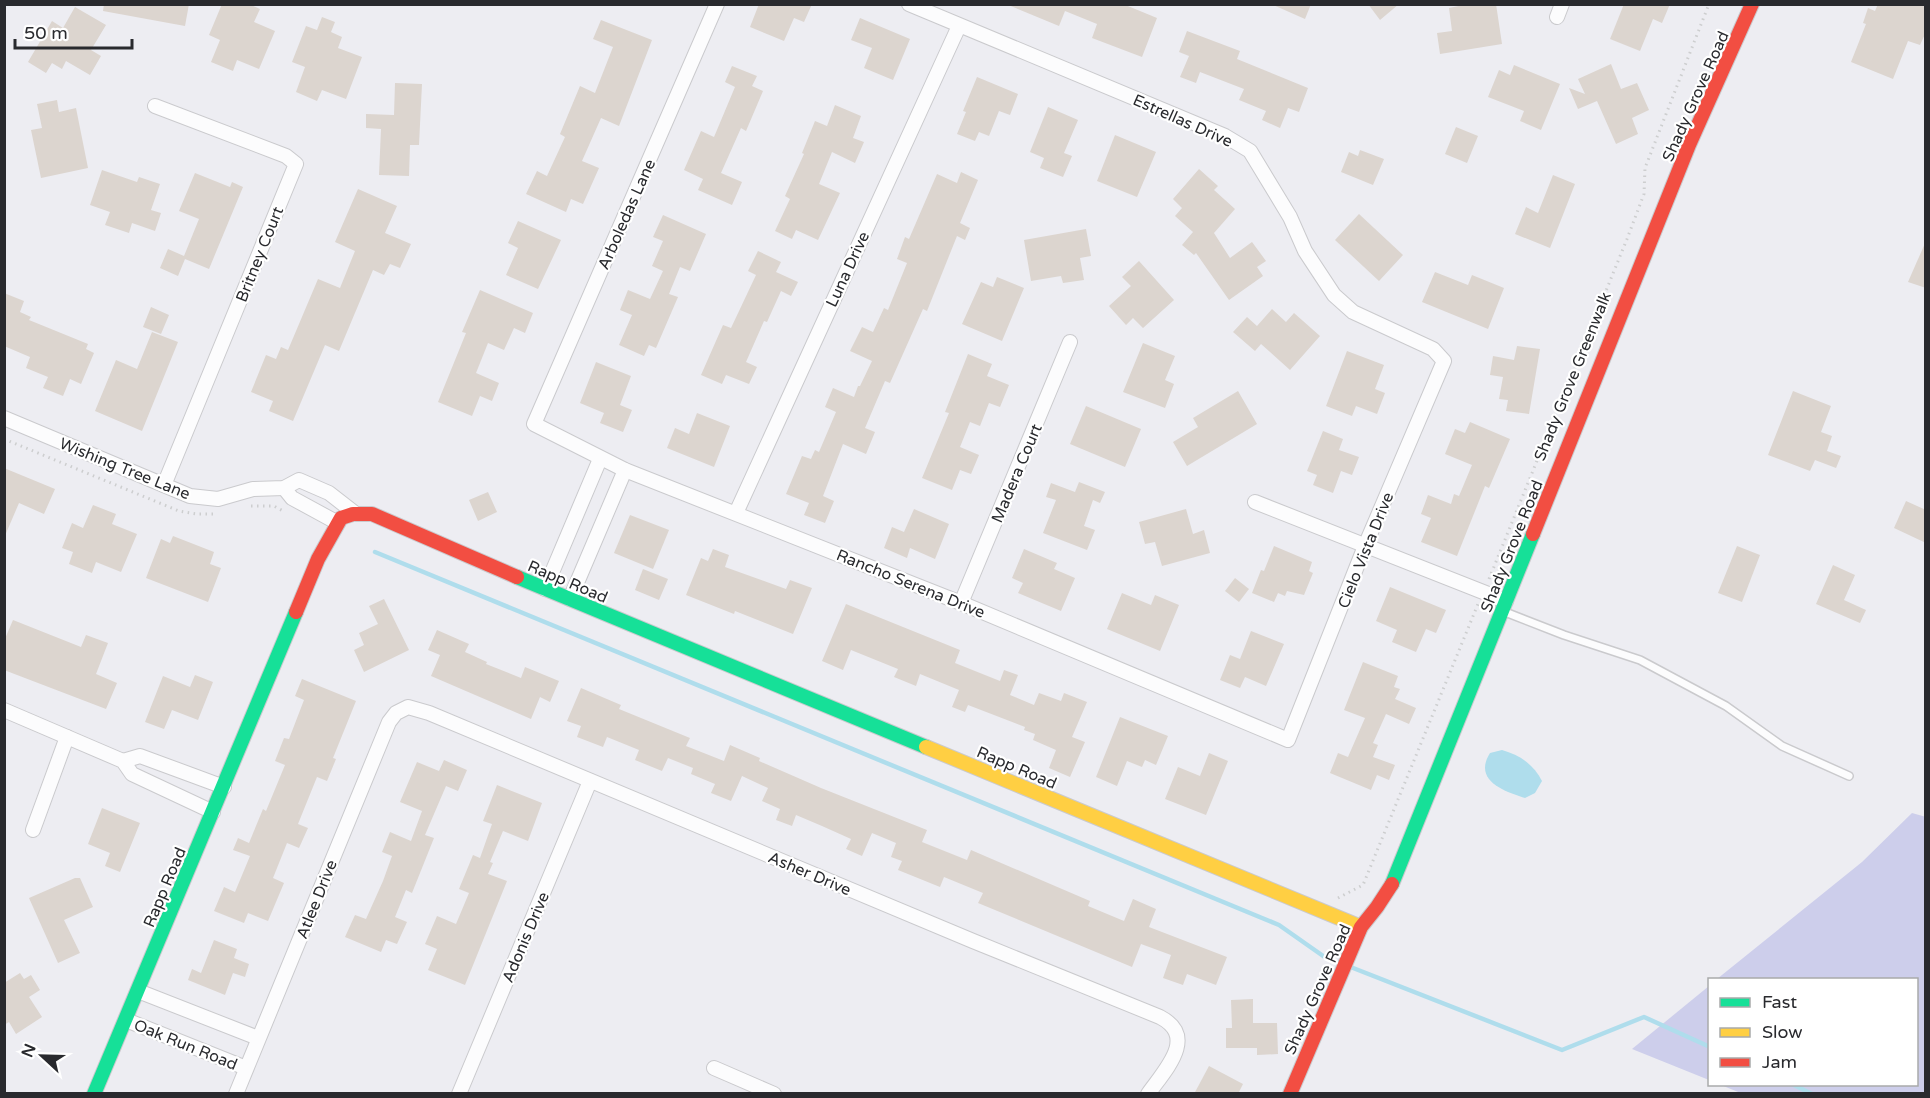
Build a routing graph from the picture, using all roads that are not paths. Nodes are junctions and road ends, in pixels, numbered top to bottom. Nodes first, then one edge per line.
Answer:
1 (717, 4) edge
2 (909, 4) edge
3 (1752, 4) edge
4 (959, 26) junction
5 (155, 106) dead end
6 (1070, 342) dead end
7 (1444, 361) joint
8 (4, 418) edge
9 (534, 424) joint
10 (600, 459) junction
11 (625, 470) junction
12 (164, 485) junction
13 (284, 488) junction
14 (1255, 502) dead end
15 (736, 513) junction
16 (357, 514) junction
17 (338, 523) junction
18 (1365, 546) junction
19 (545, 589) junction
20 (570, 599) junction
21 (961, 603) junction
22 (1504, 606) junction
23 (402, 708) joint
24 (4, 710) edge
25 (67, 737) junction
26 (1288, 740) joint
27 (123, 761) junction
28 (1849, 776) dead end
29 (591, 782) junction
30 (224, 787) junction
31 (213, 812) junction
32 (33, 830) dead end
33 (1361, 927) junction
34 (138, 991) junction
35 (126, 1020) junction
36 (258, 1038) junction
37 (246, 1068) junction
38 (714, 1068) dead end
39 (94, 1094) edge
40 (236, 1094) edge
41 (459, 1094) edge
42 (774, 1094) edge
43 (1148, 1094) edge
44 (1290, 1094) edge

1 - 9 street, Arboledas Lane
2 - 4 street, Estrellas Drive
3 - 22 street, Shady Grove Road
4 - 7 street, Estrellas Drive
4 - 15 street, Luna Drive
5 - 12 street, Britney Court
6 - 21 street, Madera Court
7 - 18 street, Cielo Vista Drive
8 - 12 street, Wishing Tree Lane
9 - 10 street, Rancho Serena Drive
10 - 11 street, Rancho Serena Drive
10 - 19 street
11 - 15 street, Rancho Serena Drive
11 - 20 street
12 - 13 street, Wishing Tree Lane
13 - 16 street, Wishing Tree Lane
13 - 17 street
14 - 18 street
15 - 21 street, Rancho Serena Drive
16 - 17 street
16 - 19 street, Rapp Road
17 - 30 street, Rapp Road
18 - 22 street
18 - 26 street, Cielo Vista Drive
19 - 20 street, Rapp Road
20 - 33 street, Rapp Road
21 - 26 street, Rancho Serena Drive
22 - 28 lane
22 - 33 street, Shady Grove Road
23 - 29 street, Asher Drive
23 - 36 street, Atlee Drive
24 - 25 street
25 - 27 street
25 - 32 street
27 - 30 street
27 - 31 street
29 - 41 street, Adonis Drive
29 - 43 street, Asher Drive
30 - 31 street, Rapp Road
31 - 34 street, Rapp Road
33 - 44 street, Shady Grove Road
34 - 35 street, Rapp Road
34 - 36 street, Oak Run Road
35 - 37 street, Oak Run Road
35 - 39 street, Rapp Road
36 - 37 street, Atlee Drive
37 - 40 street, Atlee Drive
38 - 42 street

